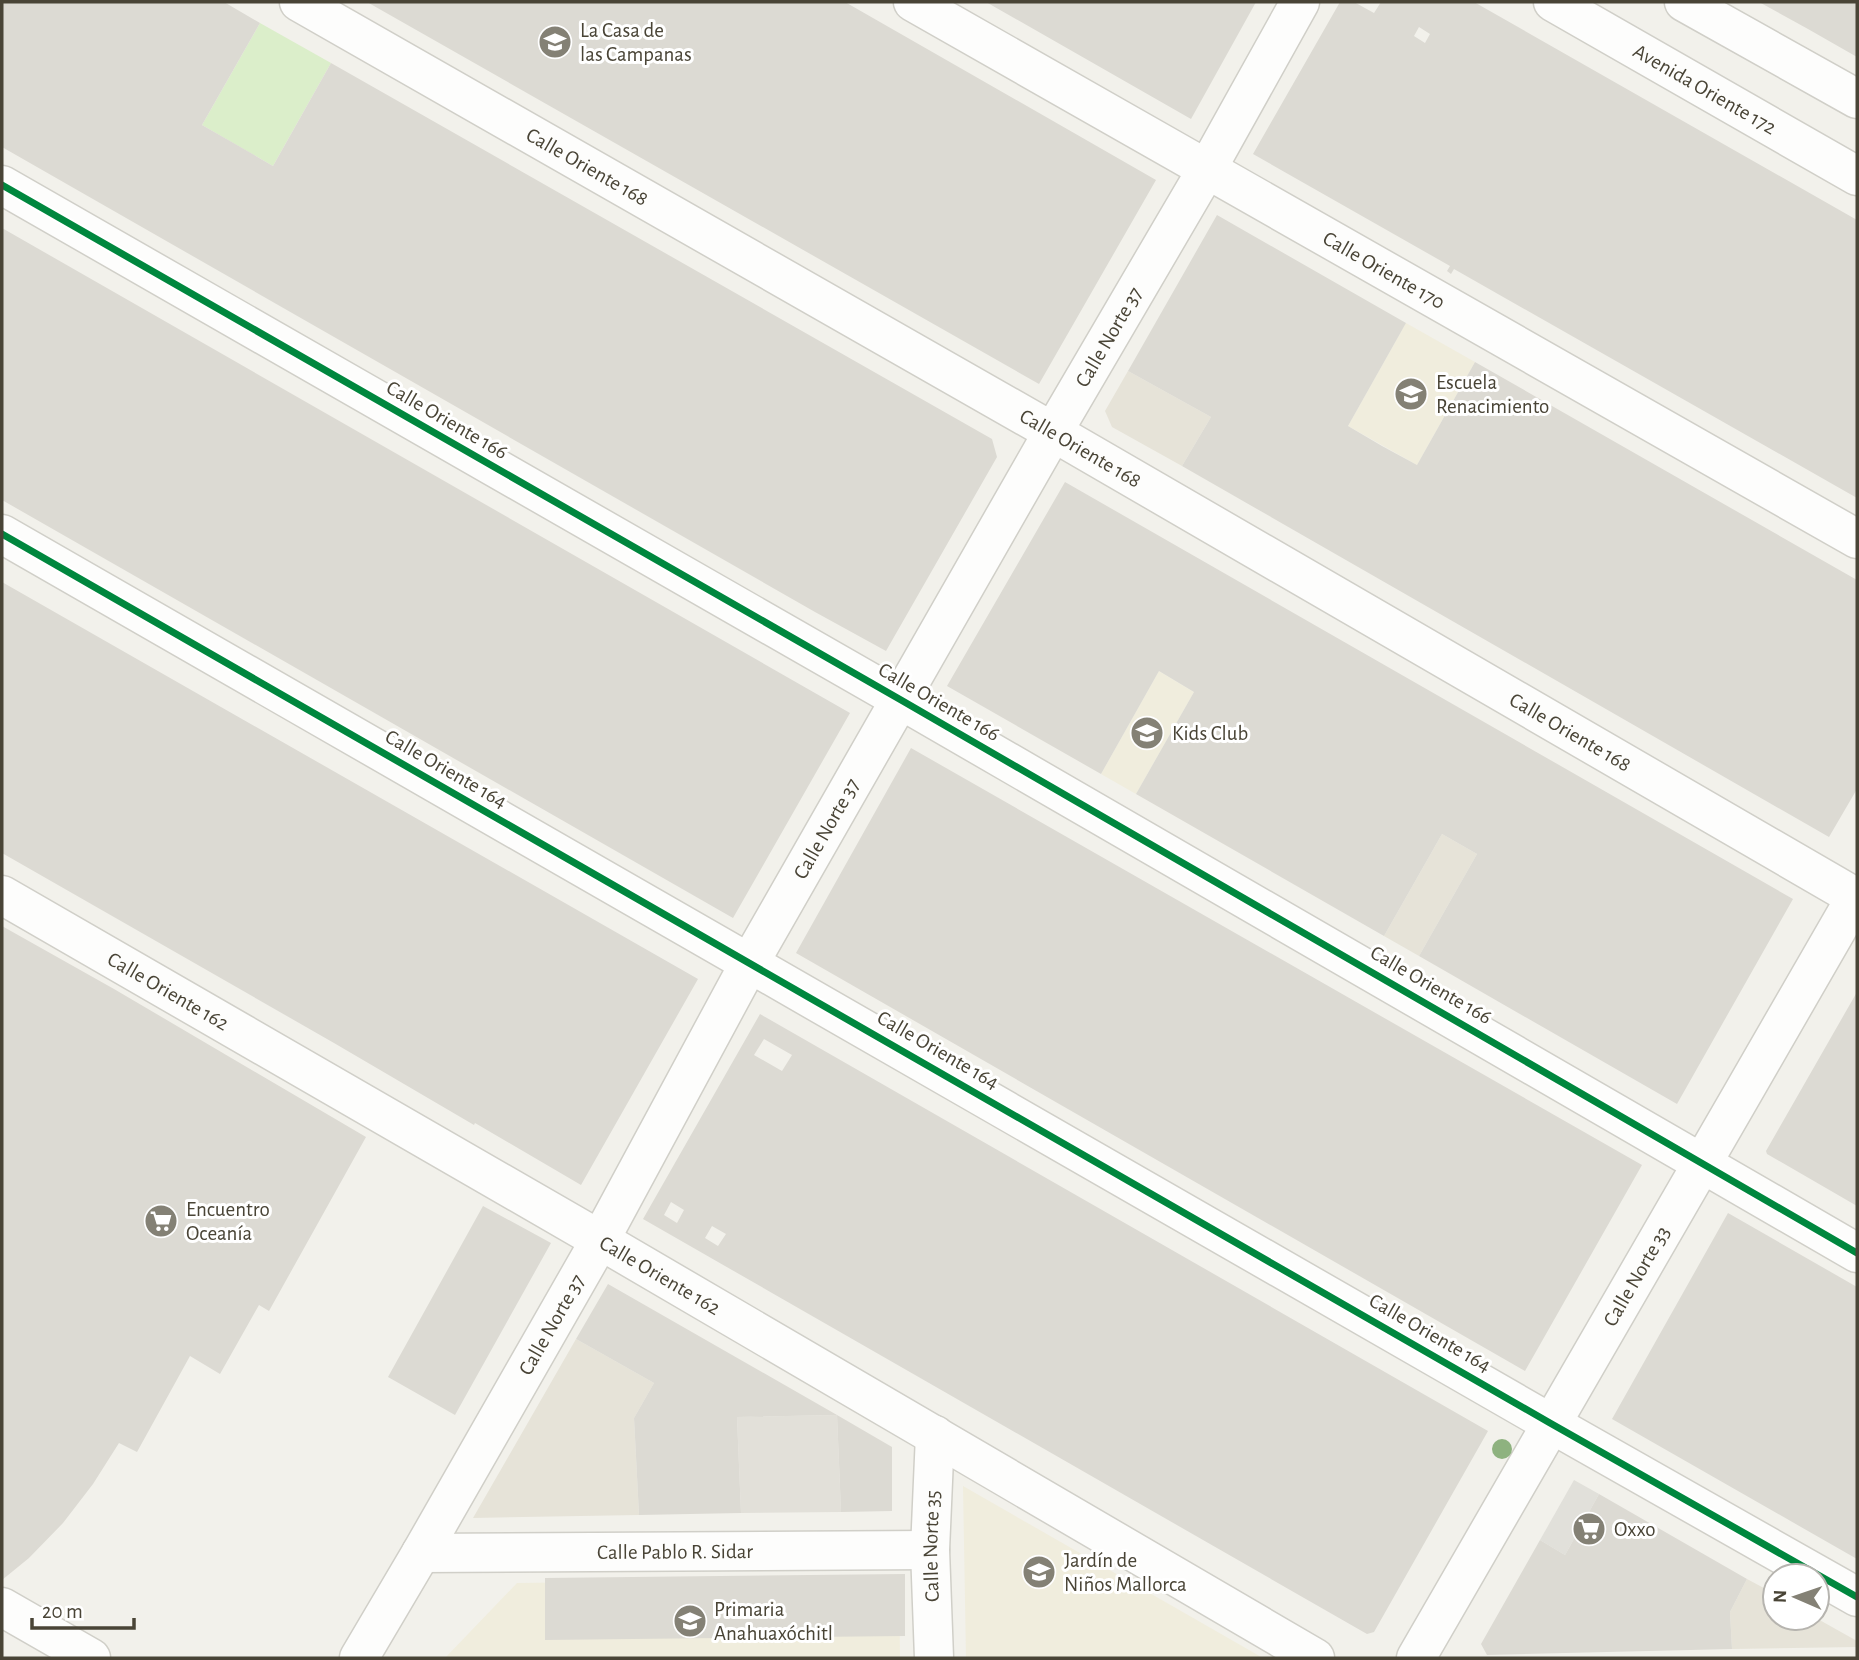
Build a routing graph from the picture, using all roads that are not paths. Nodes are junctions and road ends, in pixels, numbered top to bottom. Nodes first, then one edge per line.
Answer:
1 (299, 2) edge
2 (913, 2) edge
3 (1300, 2) edge
4 (1553, 2) edge
5 (1685, 2) edge
6 (1857, 99) edge
7 (1207, 169) junction
8 (1857, 176) edge
9 (2, 185) edge
10 (1053, 432) junction
11 (2, 534) edge
12 (1857, 539) edge
13 (901, 700) junction
14 (2, 895) edge
15 (1857, 897) edge
16 (750, 962) junction
17 (1704, 1163) junction
18 (600, 1240) junction
19 (1857, 1253) edge
20 (1550, 1423) junction
21 (935, 1435) junction
22 (930, 1549) junction
23 (421, 1553) junction
24 (1857, 1597) edge
25 (2, 1607) edge
26 (91, 1658) edge
27 (359, 1658) edge
28 (934, 1658) edge
29 (1315, 1658) edge
30 (1416, 1658) edge

1 - 10 street, Calle Oriente 168
2 - 7 street, Calle Oriente 170
3 - 7 street, Calle Norte 37
4 - 8 street, Avenida Oriente 172
5 - 6 street
7 - 10 street, Calle Norte 37
7 - 12 street, Calle Oriente 170
9 - 13 street, Calle Oriente 166
10 - 13 street, Calle Norte 37
10 - 15 street, Calle Oriente 168
11 - 16 street, Calle Oriente 164
13 - 16 street, Calle Norte 37
13 - 17 street, Calle Oriente 166
14 - 18 street, Calle Oriente 162
15 - 17 street, Calle Norte 33
16 - 18 street, Calle Norte 37
16 - 20 street, Calle Oriente 164
17 - 19 street, Calle Oriente 166
17 - 20 street, Calle Norte 33
18 - 21 street, Calle Oriente 162
18 - 23 street, Calle Norte 37
20 - 24 street, Calle Oriente 164
20 - 30 street, Calle Norte 33
21 - 22 street, Calle Norte 35
21 - 29 street, Calle Oriente 162
22 - 23 street, Calle Pablo R. Sidar
22 - 28 street, Calle Norte 35
23 - 27 street, Calle Norte 37
25 - 26 street

